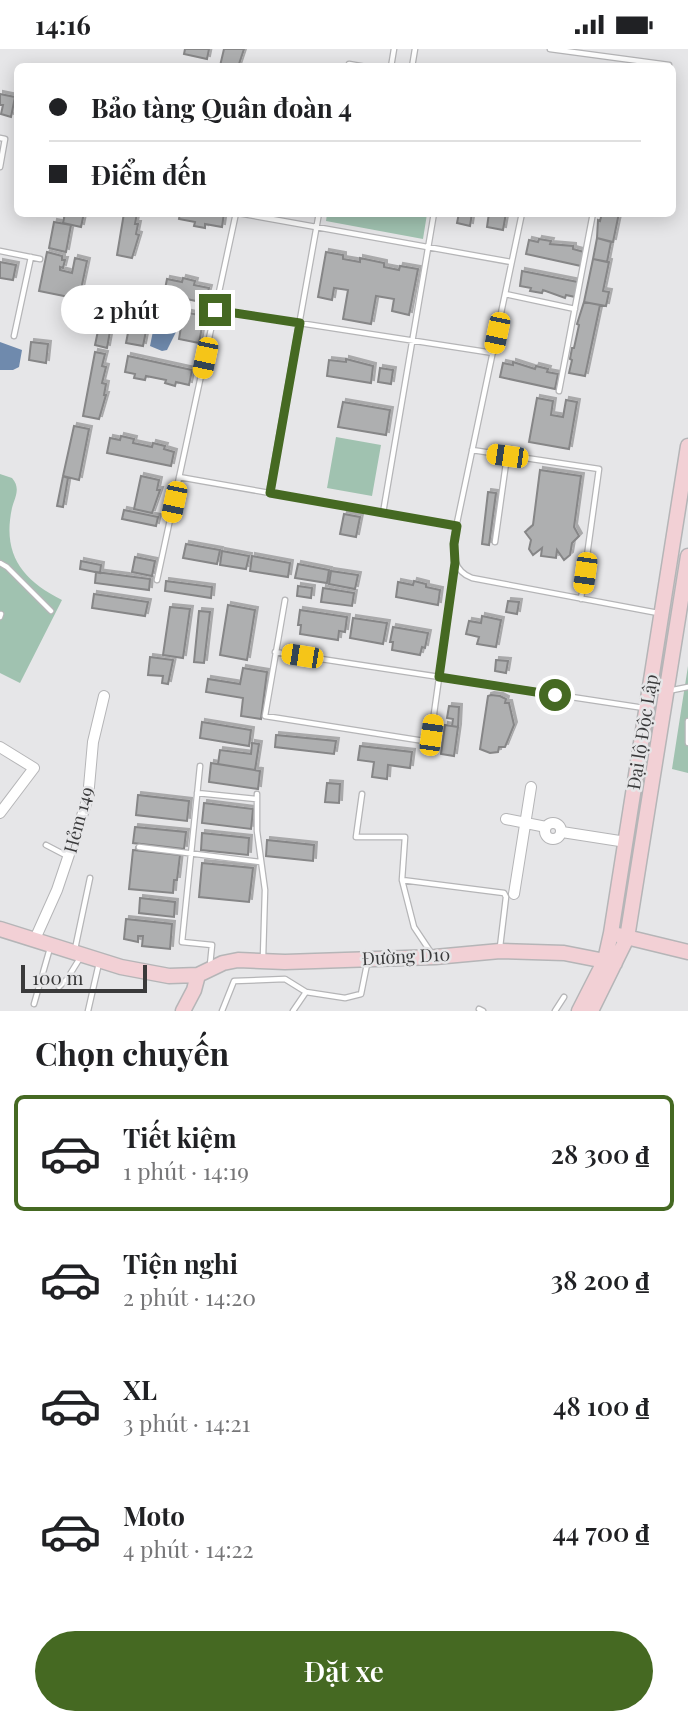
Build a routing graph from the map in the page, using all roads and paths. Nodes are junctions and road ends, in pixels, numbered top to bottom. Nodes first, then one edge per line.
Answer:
1 (550, 49) edge
2 (654, 63) edge
3 (0, 138) edge
4 (0, 167) edge
5 (236, 217) edge
6 (258, 217) edge
7 (319, 217) edge
8 (433, 217) edge
9 (521, 217) edge
10 (592, 217) edge
11 (317, 228) junction
12 (428, 247) junction
13 (0, 251) edge
14 (31, 257) junction
15 (40, 259) dead end
16 (511, 263) junction
17 (505, 294) junction
18 (575, 309) junction
19 (215, 310) junction
20 (300, 323) junction
21 (14, 336) dead end
22 (412, 340) junction
23 (493, 353) junction
24 (559, 391) dead end
25 (688, 446) edge
26 (472, 450) junction
27 (507, 456) junction
28 (179, 477) junction
29 (270, 493) junction
30 (383, 513) junction
31 (457, 526) junction
32 (495, 542) dead end
33 (688, 556) edge
34 (0, 563) edge
35 (455, 563) junction
36 (157, 580) dead end
37 (581, 599) junction
38 (285, 600) dead end
39 (51, 611) dead end
40 (662, 613) junction
41 (275, 652) junction
42 (439, 677) junction
43 (688, 687) edge
44 (667, 692) junction
45 (104, 696) dead end
46 (647, 709) junction
47 (688, 721) edge
48 (688, 743) edge
49 (0, 747) edge
50 (200, 766) dead end
51 (531, 787) dead end
52 (197, 793) junction
53 (362, 794) dead end
54 (0, 813) edge
55 (506, 819) dead end
56 (524, 823) junction
57 (626, 842) junction
58 (46, 845) dead end
59 (139, 847) dead end
60 (191, 853) junction
61 (69, 857) junction
62 (260, 862) junction
63 (90, 878) dead end
64 (402, 880) junction
65 (514, 894) dead end
66 (0, 929) edge
67 (611, 933) junction
68 (627, 938) junction
69 (35, 939) junction
70 (51, 944) junction
71 (500, 951) junction
72 (688, 952) edge
73 (78, 953) junction
74 (435, 957) junction
75 (99, 959) junction
76 (368, 959) junction
77 (263, 961) junction
78 (610, 961) junction
79 (204, 972) junction
80 (59, 987) dead end
81 (306, 992) junction
82 (564, 997) dead end
83 (34, 1004) dead end
84 (88, 1011) edge
85 (183, 1011) edge
86 (222, 1011) edge
87 (293, 1011) edge
88 (555, 1011) edge
89 (579, 1011) edge
90 (591, 1011) edge

1 - 2 lane
3 - 4 lane
5 - 19 lane
6 - 11 lane
7 - 11 lane
8 - 12 lane
9 - 16 lane
10 - 18 lane
11 - 12 lane
11 - 20 lane
12 - 16 lane
12 - 22 lane
13 - 14 lane
14 - 15 lane
14 - 21 lane
16 - 17 lane
17 - 18 lane
17 - 23 lane
18 - 24 lane
19 - 20 lane
19 - 28 lane
20 - 22 lane
20 - 29 lane
22 - 23 lane
22 - 30 lane
23 - 26 lane
25 - 40 main road, Đại lộ Độc Lập
26 - 27 lane
26 - 31 lane
27 - 32 lane
27 - 37 lane
28 - 29 lane
28 - 36 lane
29 - 30 lane
30 - 31 lane
31 - 35 lane
33 - 44 main road, Đại lộ Độc Lập
34 - 39 lane
35 - 37 lane
35 - 42 lane
37 - 40 lane
38 - 41 lane
40 - 46 main road, Đại lộ Độc Lập
41 - 42 lane
41 - 42 lane
42 - 46 lane
43 - 44 lane
44 - 68 main road, Đại lộ Độc Lập
45 - 61 street, Hẻm 149
46 - 57 main road, Đại lộ Độc Lập
47 - 48 lane
49 - 54 street
50 - 52 lane
51 - 56 street
52 - 60 lane
52 - 62 lane
53 - 64 lane
55 - 56 street
56 - 57 street
56 - 65 street
57 - 67 main road, Đại lộ Độc Lập
58 - 61 lane
59 - 60 lane
60 - 62 lane
60 - 79 lane
61 - 69 street, Hẻm 149
62 - 77 lane
63 - 73 lane
64 - 71 lane
64 - 74 lane
66 - 69 main road, Đường D10
67 - 68 main road
67 - 78 main road, Đại lộ Độc Lập
68 - 72 main road
68 - 78 main road, Đại lộ Độc Lập
69 - 70 main road, Đường D10
70 - 73 main road, Đường D10
70 - 83 lane
71 - 74 main road, Đường D10
71 - 78 main road, Đường D10
73 - 75 main road, Đường D10
73 - 80 lane
74 - 76 main road, Đường D10
75 - 79 main road, Đường D10
75 - 84 lane
76 - 77 main road, Đường D10
76 - 81 lane
77 - 79 main road, Đường D10
78 - 89 main road, Đại lộ Độc Lập
78 - 90 main road, Đại lộ Độc Lập
79 - 85 main road
81 - 86 lane
81 - 87 lane
82 - 88 lane

